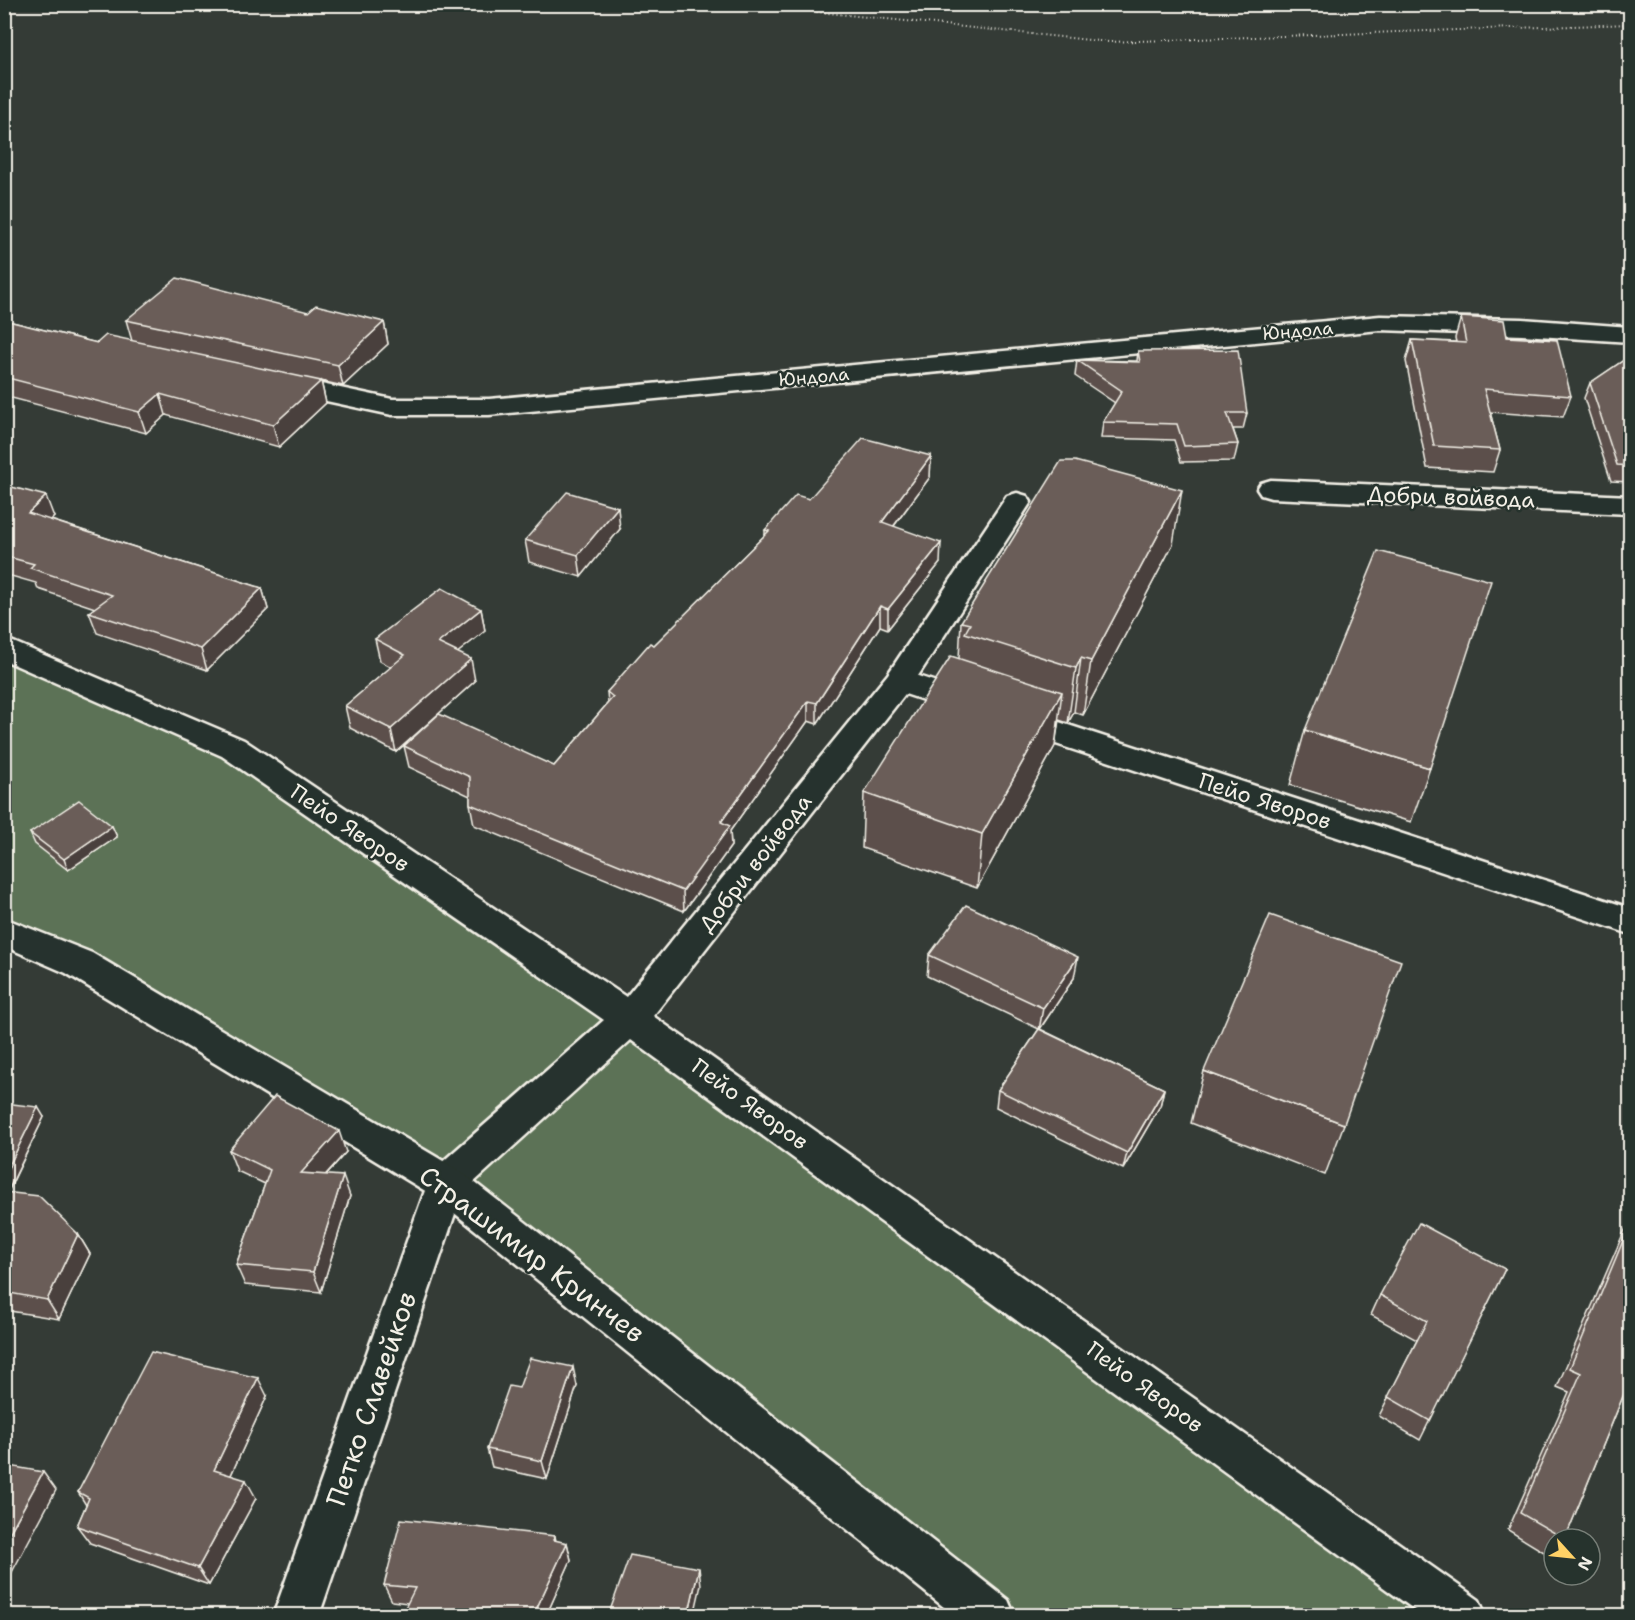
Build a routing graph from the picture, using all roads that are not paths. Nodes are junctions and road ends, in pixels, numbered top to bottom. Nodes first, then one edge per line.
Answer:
1 (1630, 335) edge
2 (255, 378) edge
3 (1271, 489) dead end
4 (1017, 502) dead end
5 (1630, 505) edge
6 (4, 648) edge
7 (899, 681) junction
8 (1630, 921) edge
9 (4, 931) edge
10 (630, 1019) junction
11 (446, 1183) junction
12 (296, 1616) edge
13 (992, 1616) edge
14 (1463, 1616) edge

1 - 2 street, Юндола
3 - 5 street, Добри войвода
4 - 7 street, Добри войвода
6 - 10 street, Пейо Яворов
7 - 8 street, Пейо Яворов
7 - 10 street, Добри войвода
9 - 11 street, Страшимир Кринчев
10 - 11 street, Добри войвода
10 - 14 street, Пейо Яворов
11 - 12 street, Петко Славейков
11 - 13 street, Страшимир Кринчев

